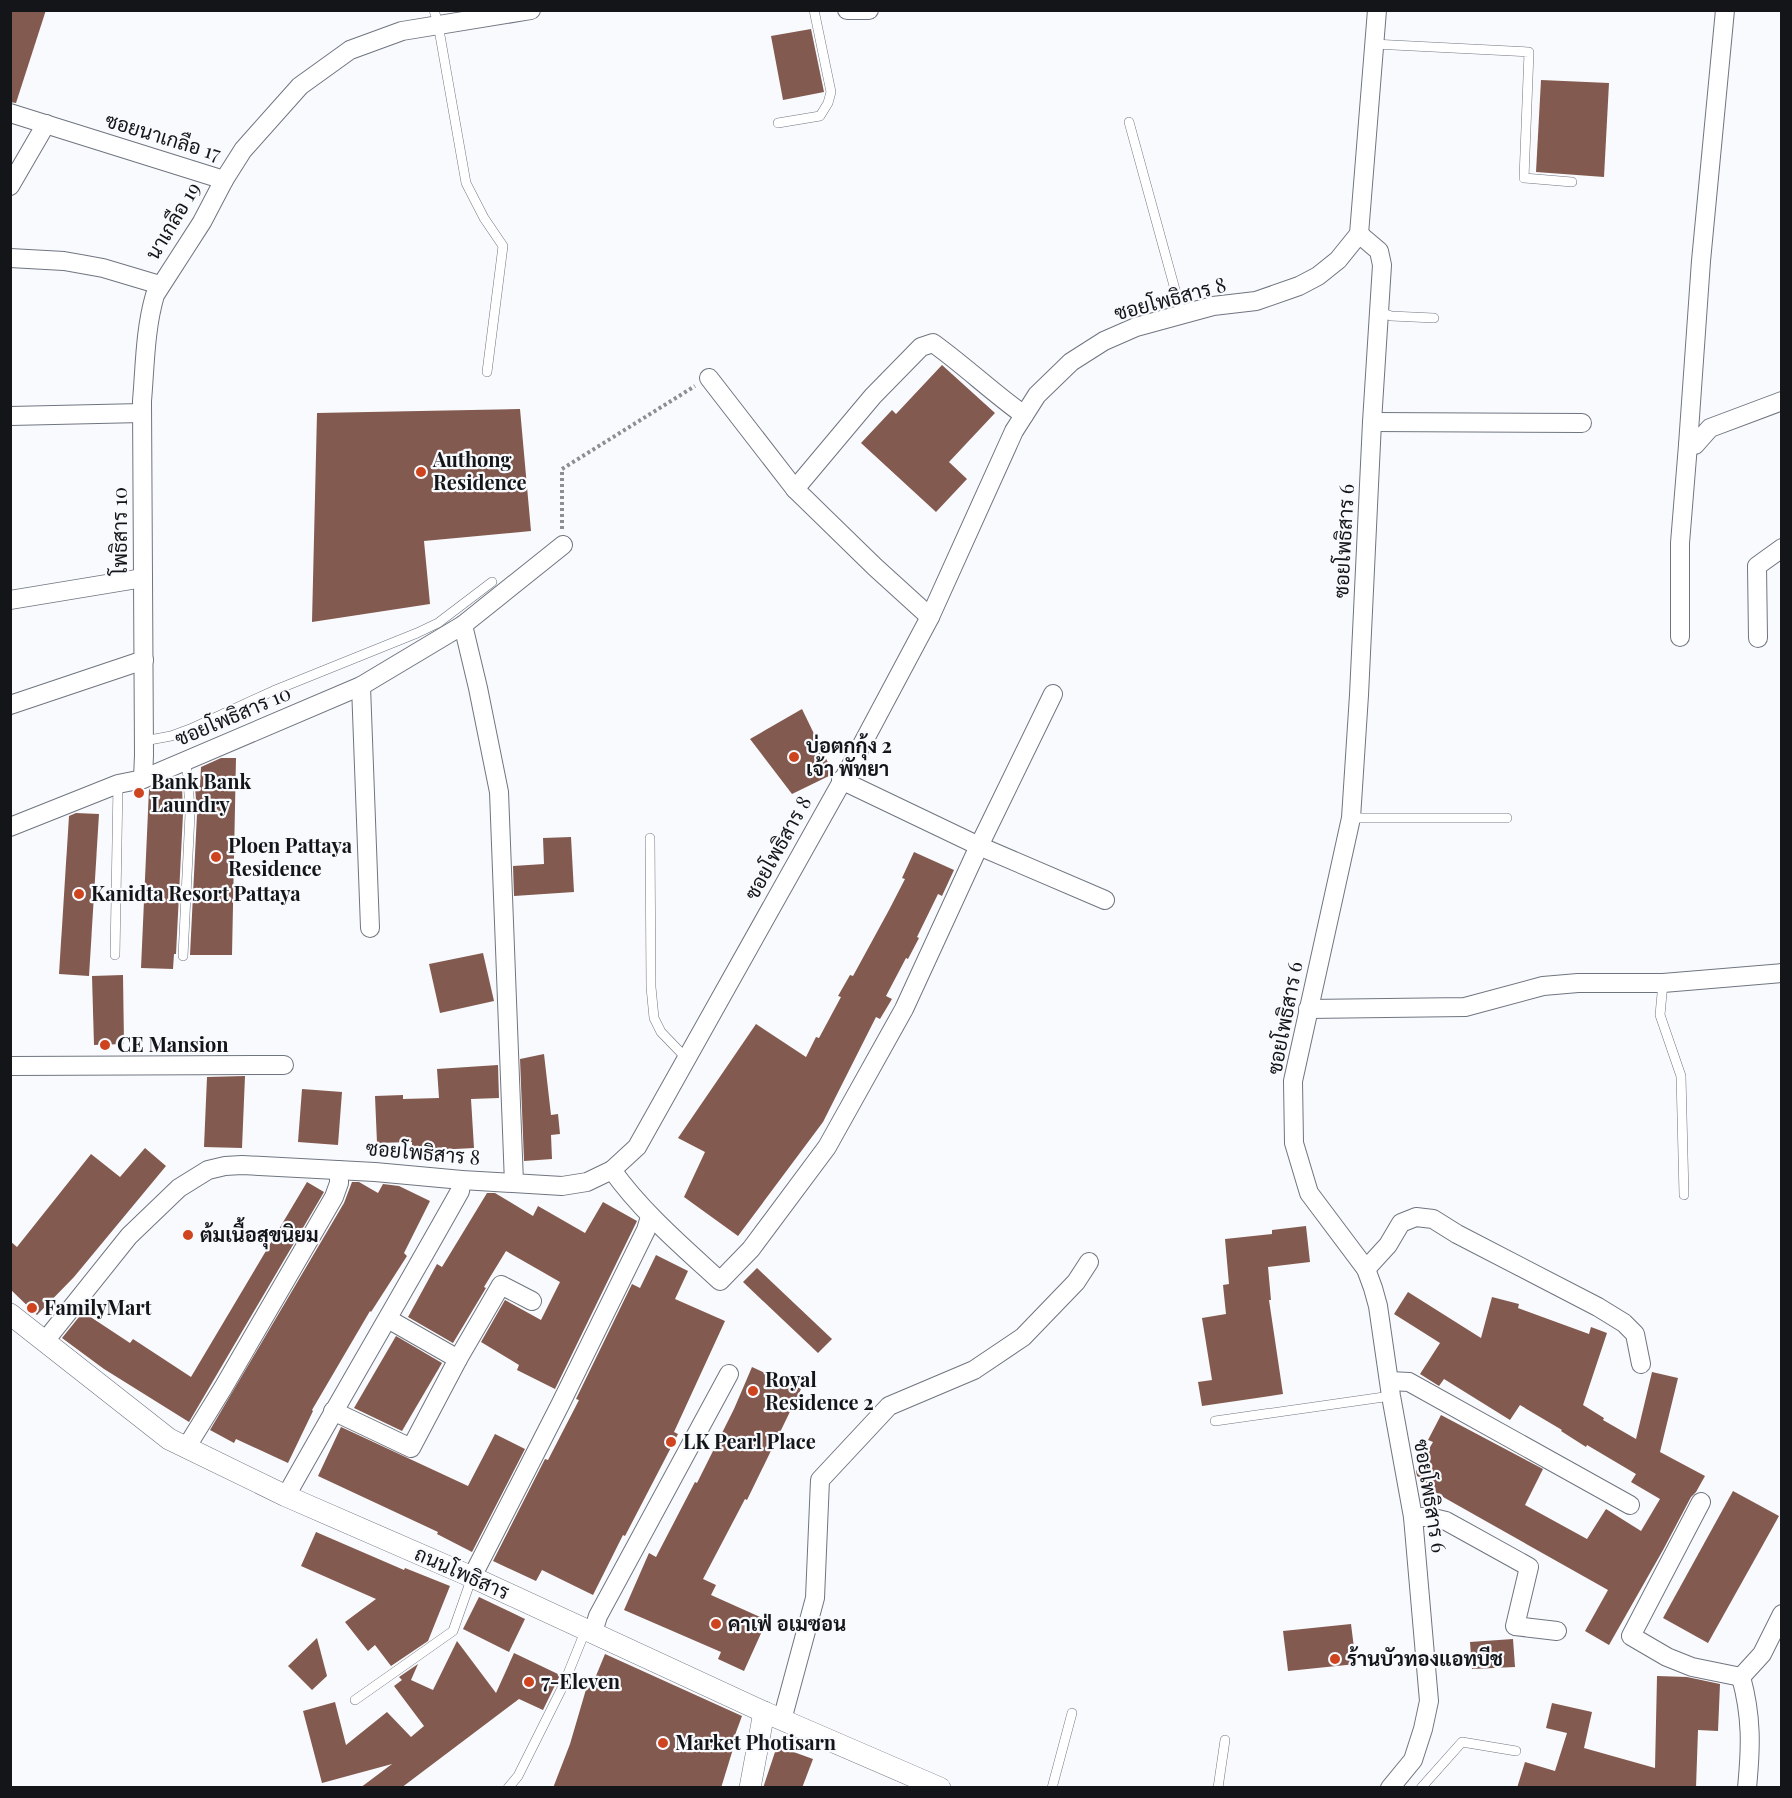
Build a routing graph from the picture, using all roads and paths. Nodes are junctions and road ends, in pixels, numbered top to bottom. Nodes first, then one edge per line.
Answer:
1 (531, 10) edge
2 (814, 10) edge
3 (847, 10) edge
4 (869, 10) edge
5 (1377, 10) edge
6 (1725, 10) edge
7 (436, 17) edge
8 (1373, 44) junction
9 (10, 113) edge
10 (1129, 122) dead end
11 (778, 123) dead end
12 (46, 124) junction
13 (224, 180) junction
14 (1572, 182) dead end
15 (10, 186) edge
16 (1359, 234) junction
17 (10, 258) edge
18 (160, 285) junction
19 (1380, 312) junction
20 (1182, 315) junction
21 (1434, 318) dead end
22 (487, 372) dead end
23 (709, 378) joint
24 (1782, 401) edge
25 (142, 413) junction
26 (1024, 415) junction
27 (10, 416) edge
28 (1372, 422) junction
29 (1582, 423) dead end
30 (1688, 445) junction
31 (795, 489) junction
32 (563, 545) joint
33 (1782, 548) edge
34 (143, 578) junction
35 (492, 582) dead end
36 (10, 600) edge
37 (930, 617) junction
38 (463, 625) junction
39 (1680, 637) dead end
40 (1758, 638) dead end
41 (144, 660) junction
42 (361, 687) junction
43 (1053, 694) dead end
44 (10, 705) edge
45 (144, 741) junction
46 (185, 761) junction
47 (143, 779) junction
48 (841, 780) junction
49 (118, 784) junction
50 (1351, 818) junction
51 (1507, 818) dead end
52 (10, 827) edge
53 (650, 838) dead end
54 (979, 846) junction
55 (1105, 900) dead end
56 (370, 927) dead end
57 (115, 955) dead end
58 (183, 956) dead end
59 (1782, 973) edge
60 (1663, 983) junction
61 (1308, 1009) junction
62 (687, 1059) junction
63 (284, 1065) dead end
64 (10, 1066) edge
65 (339, 1170) junction
66 (612, 1170) junction
67 (462, 1180) junction
68 (514, 1183) junction
69 (1684, 1195) dead end
70 (650, 1217) junction
71 (1089, 1262) dead end
72 (1366, 1269) junction
73 (532, 1301) dead end
74 (11, 1314) edge
75 (388, 1319) junction
76 (45, 1341) junction
77 (458, 1359) junction
78 (1641, 1364) dead end
79 (729, 1374) dead end
80 (1390, 1389) junction
81 (333, 1411) junction
82 (1215, 1421) dead end
83 (186, 1448) junction
84 (286, 1496) junction
85 (1701, 1502) dead end
86 (1630, 1505) dead end
87 (1413, 1517) junction
88 (472, 1577) junction
89 (1782, 1614) edge
90 (590, 1631) junction
91 (1557, 1631) dead end
92 (1762, 1654) junction
93 (1782, 1656) edge
94 (1741, 1677) junction
95 (355, 1700) dead end
96 (1072, 1713) dead end
97 (773, 1716) junction
98 (1225, 1740) dead end
99 (1516, 1751) dead end
100 (508, 1788) edge
101 (750, 1788) edge
102 (940, 1788) edge
103 (1052, 1788) edge
104 (1218, 1788) edge
105 (1390, 1788) edge
106 (1421, 1788) edge
107 (1747, 1788) edge

1 - 7 street, ซอยนาเกลือ 17
2 - 11 lane
3 - 4 street
5 - 8 street
6 - 30 street
7 - 13 street, ซอยนาเกลือ 17
7 - 22 lane
8 - 14 lane
8 - 16 street
9 - 12 street, ซอยนาเกลือ 17
10 - 20 lane
12 - 13 street, ซอยนาเกลือ 17
12 - 15 street
13 - 18 street, นาเกลือ 19
16 - 19 street, ซอยโพธิสาร 6
16 - 20 street, ซอยโพธิสาร 8
17 - 18 street
18 - 25 street, โพธิสาร 10
19 - 21 lane
19 - 28 street, ซอยโพธิสาร 6
20 - 26 street, ซอยโพธิสาร 8
23 - 31 street
23 - 32 path
24 - 30 street
25 - 27 street
25 - 34 street, โพธิสาร 10
26 - 31 street
26 - 37 street, ซอยโพธิสาร 8
28 - 29 street
28 - 50 street, ซอยโพธิสาร 6
30 - 39 street
31 - 37 street
32 - 38 street, ซอยโพธิสาร 10
33 - 40 street
34 - 36 street
34 - 41 street, โพธิสาร 10
35 - 45 lane
37 - 48 street, ซอยโพธิสาร 8
38 - 42 street, ซอยโพธิสาร 10
38 - 68 street
41 - 44 street
41 - 45 street, โพธิสาร 10
42 - 46 street, ซอยโพธิสาร 10
42 - 56 street
43 - 54 street
45 - 47 street, โพธิสาร 10
46 - 47 street, ซอยโพธิสาร 10
46 - 58 lane
47 - 49 street, ซอยโพธิสาร 10
48 - 54 street
48 - 62 street, ซอยโพธิสาร 8
49 - 52 street, ซอยโพธิสาร 10
49 - 57 lane
50 - 51 lane
50 - 61 street, ซอยโพธิสาร 6
53 - 62 lane
54 - 55 street
54 - 70 street
59 - 60 street
60 - 61 street
60 - 69 lane
61 - 72 street, ซอยโพธิสาร 6
62 - 66 street, ซอยโพธิสาร 8
63 - 64 street
65 - 67 street, ซอยโพธิสาร 8
65 - 76 street, ซอยโพธิสาร 8
65 - 83 street
66 - 68 street, ซอยโพธิสาร 8
66 - 70 street
67 - 68 street, ซอยโพธิสาร 8
67 - 75 street
70 - 88 street
71 - 97 street
72 - 78 street
72 - 80 street, ซอยโพธิสาร 6
73 - 77 street
74 - 76 street, ถนนโพธิสาร
75 - 77 street
75 - 81 street
76 - 83 street, ถนนโพธิสาร
77 - 81 street
79 - 90 street
80 - 82 lane
80 - 86 street
80 - 87 street, ซอยโพธิสาร 6
81 - 84 street
83 - 84 street, ถนนโพธิสาร
84 - 88 street, ถนนโพธิสาร
85 - 94 street
87 - 91 street
87 - 105 street, ซอยโพธิสาร 6
88 - 90 street, ถนนโพธิสาร
88 - 95 lane
89 - 92 street
90 - 97 street, ถนนโพธิสาร
90 - 100 lane
92 - 93 street
92 - 94 street
94 - 107 street
96 - 103 lane
97 - 101 street
97 - 102 street, ถนนโพธิสาร
98 - 104 lane
99 - 106 lane

